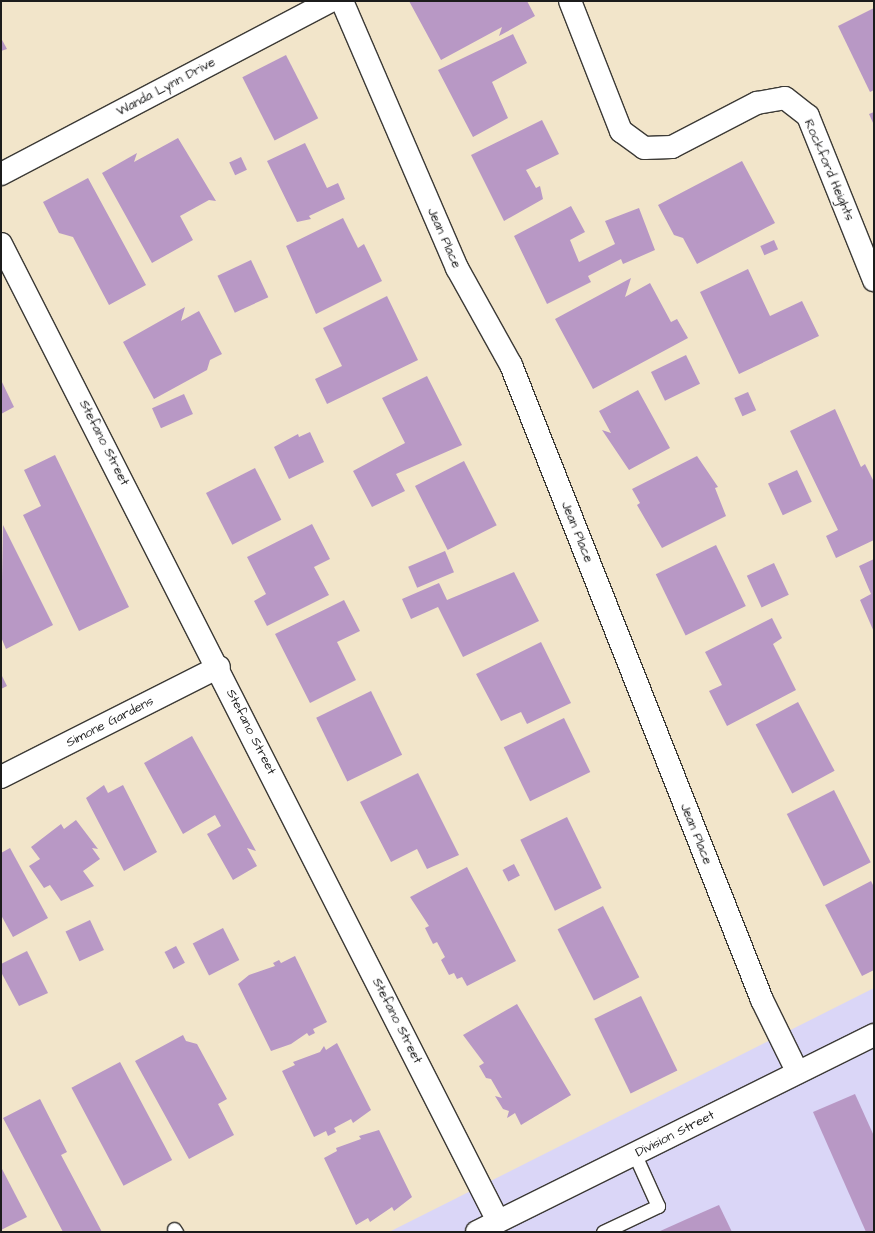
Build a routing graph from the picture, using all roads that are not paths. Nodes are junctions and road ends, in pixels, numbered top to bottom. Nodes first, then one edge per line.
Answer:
1 (331, 1) edge
2 (342, 1) edge
3 (570, 1) edge
4 (1, 174) edge
5 (1, 244) edge
6 (874, 280) edge
7 (219, 667) junction
8 (1, 777) edge
9 (874, 1035) edge
10 (797, 1071) junction
11 (634, 1155) junction
12 (498, 1221) junction
13 (476, 1232) edge
14 (603, 1232) edge

1 - 4 street, Wanda Lynn Drive
2 - 10 street, Jean Place
3 - 6 street, Rockford Heights
5 - 7 street, Stefano Street
7 - 8 street, Simone Gardens
7 - 12 street, Stefano Street
9 - 10 street, Division Street
10 - 11 street, Division Street
11 - 12 street, Division Street
11 - 14 lane
12 - 13 street, Division Street

